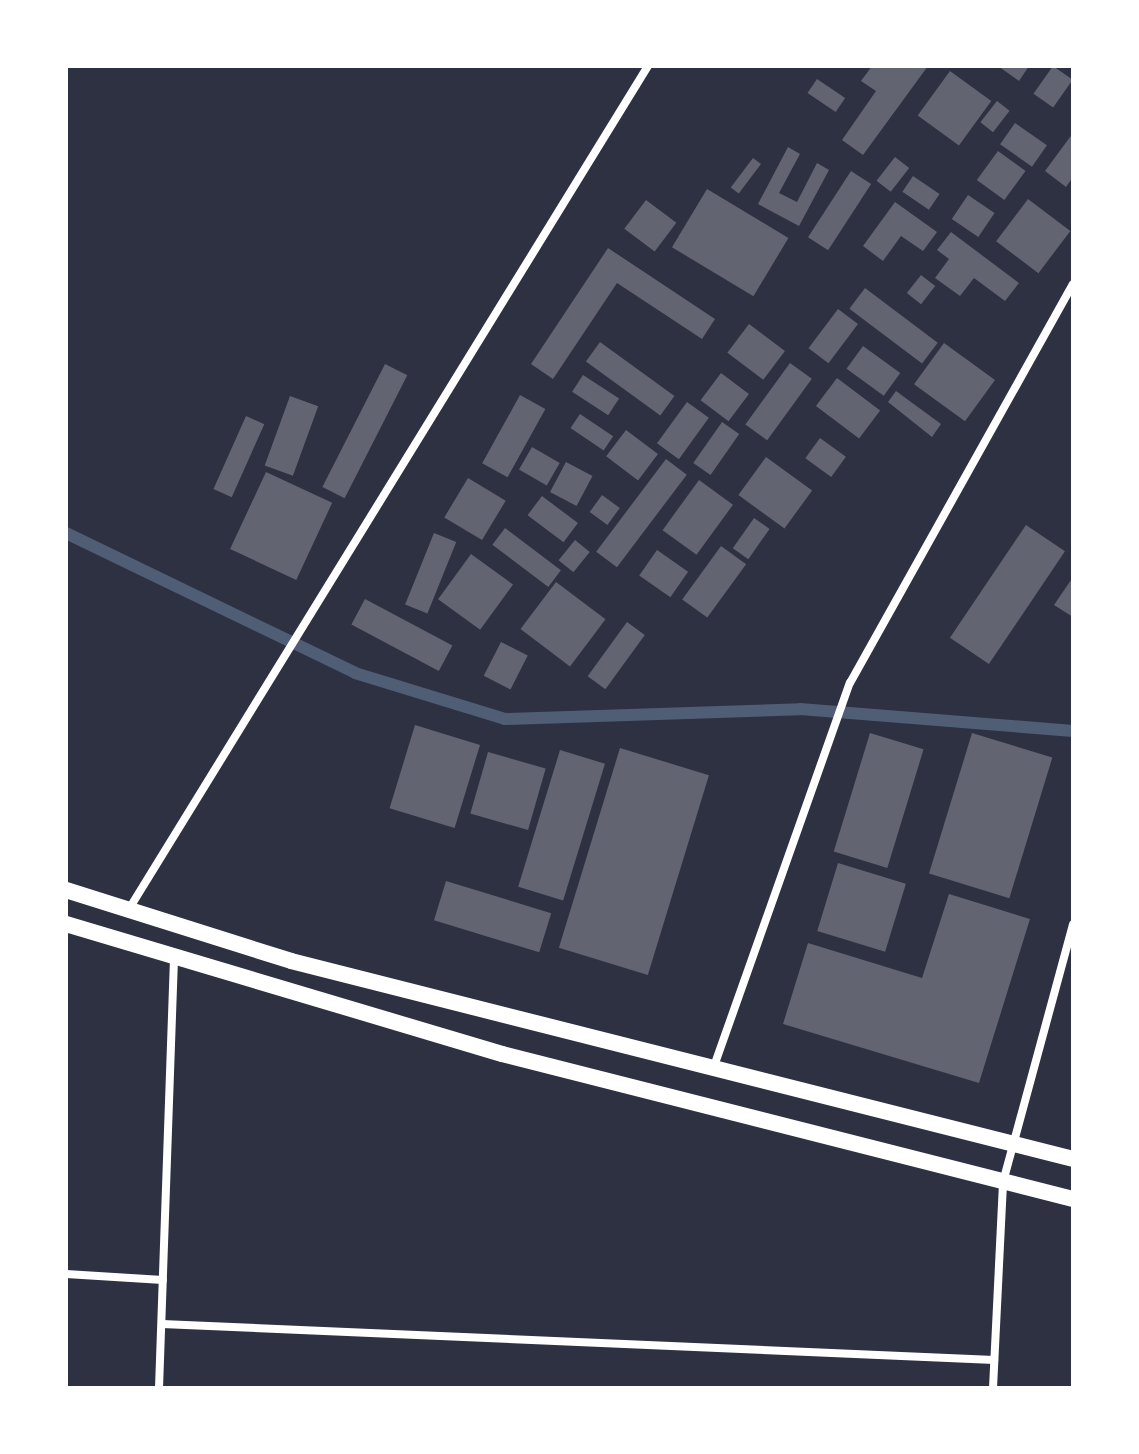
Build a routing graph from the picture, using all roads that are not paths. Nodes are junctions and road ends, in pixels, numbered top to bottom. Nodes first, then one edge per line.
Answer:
1 (648, 66) edge
2 (1073, 284) edge
3 (66, 890) edge
4 (128, 910) junction
5 (66, 924) edge
6 (1073, 924) edge
7 (174, 957) junction
8 (713, 1070) junction
9 (1013, 1143) junction
10 (1073, 1159) edge
11 (1003, 1182) junction
12 (1073, 1199) edge
13 (66, 1274) edge
14 (163, 1280) junction
15 (162, 1324) junction
16 (994, 1360) junction
17 (159, 1388) edge
18 (993, 1388) edge

1 - 4 street
2 - 8 street
3 - 4 main road
4 - 8 main road
5 - 7 main road
6 - 9 street
7 - 11 main road
7 - 14 street
8 - 9 main road
9 - 10 main road
9 - 11 street
11 - 12 main road
11 - 16 street
13 - 14 street
14 - 15 street
15 - 16 street
15 - 17 street
16 - 18 street

